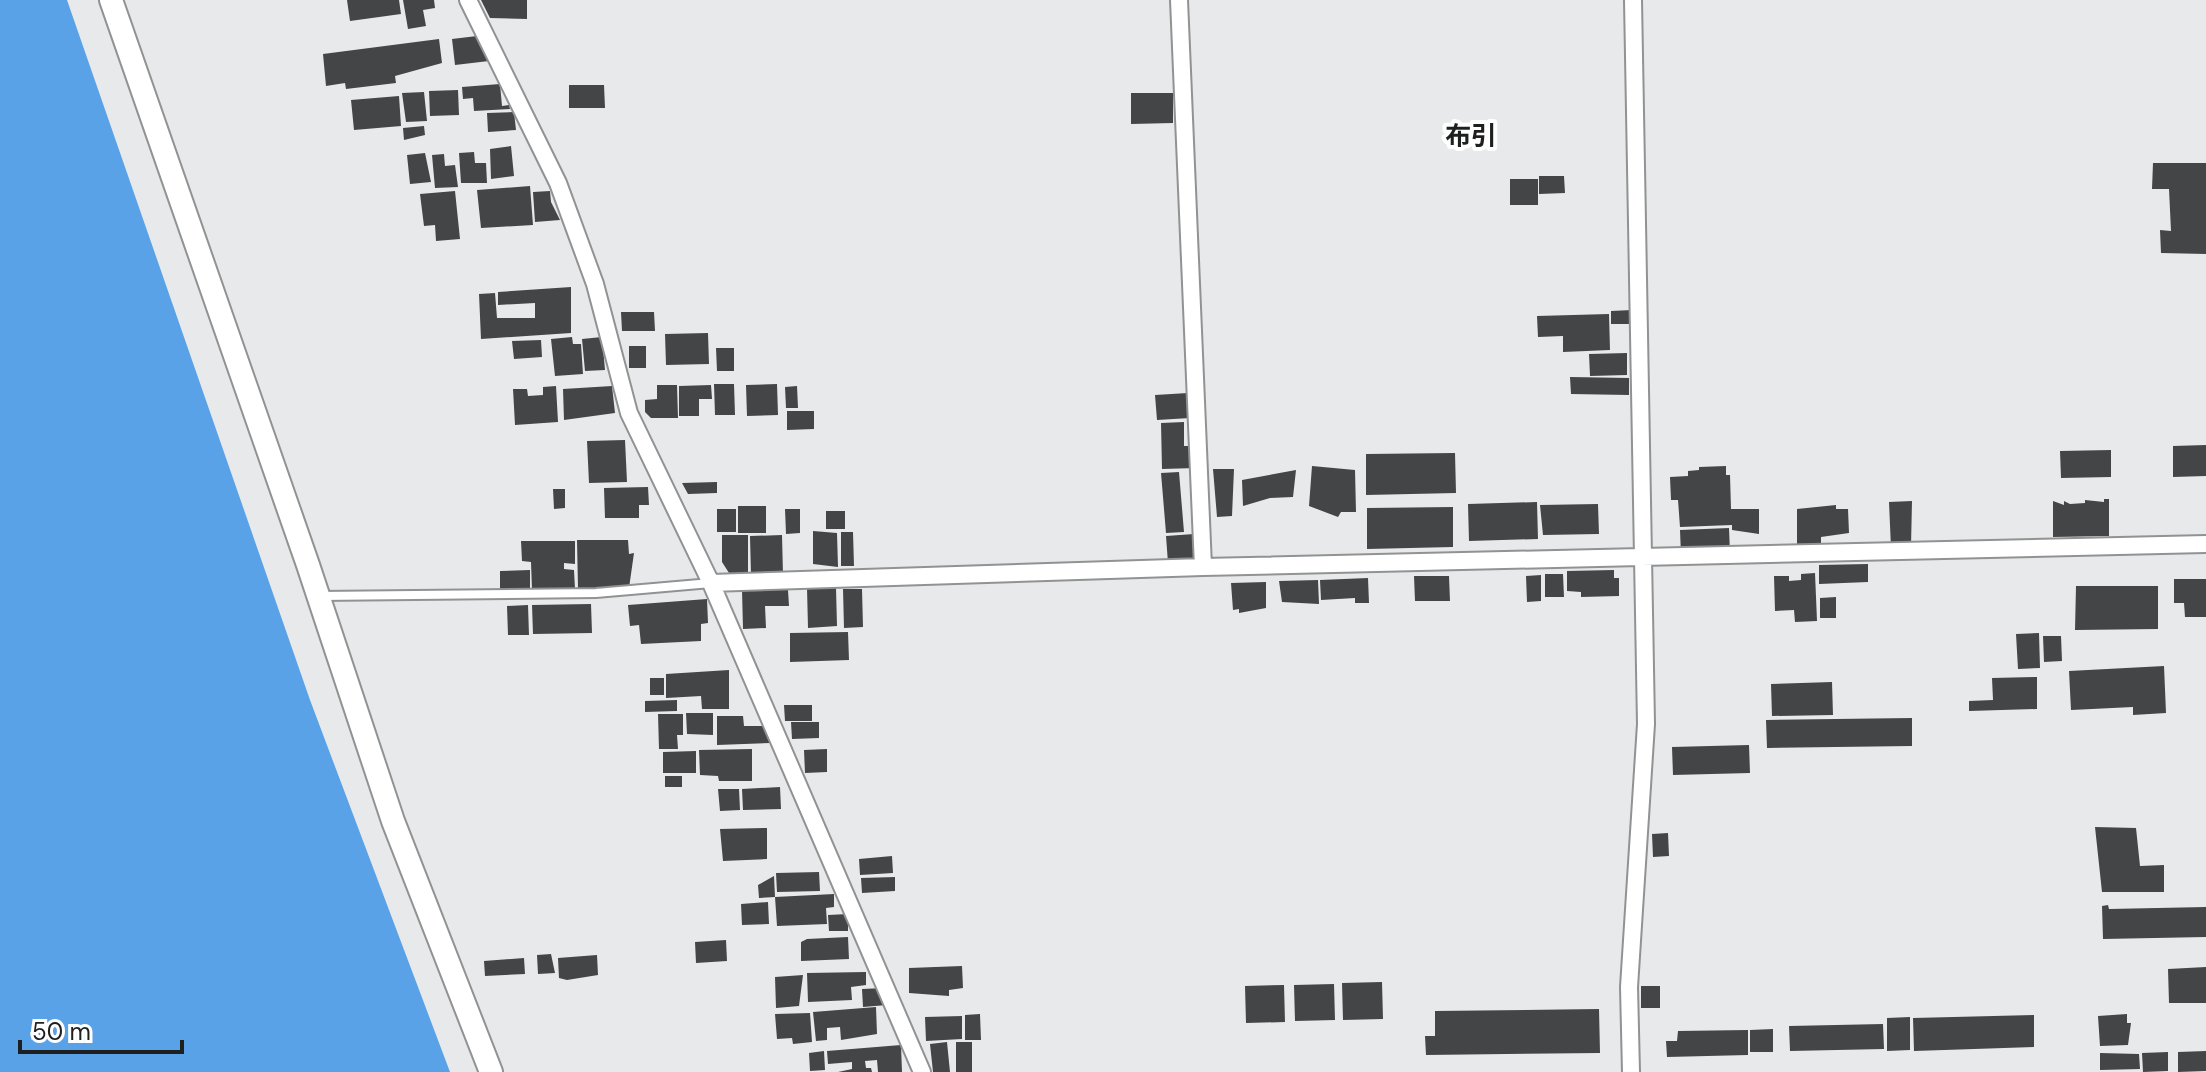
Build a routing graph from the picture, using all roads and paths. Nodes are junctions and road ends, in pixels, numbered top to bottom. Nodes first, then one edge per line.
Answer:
1 (111, 0) edge
2 (468, 0) edge
3 (1179, 0) edge
4 (1633, 0) edge
5 (2206, 544) edge
6 (1641, 557) junction
7 (1203, 567) junction
8 (711, 583) junction
9 (318, 596) junction
10 (491, 1072) edge
11 (922, 1072) edge
12 (1631, 1072) edge

1 - 9 street
2 - 8 street
3 - 7 street
4 - 6 street
5 - 6 street
6 - 7 street
6 - 12 street
7 - 8 street
8 - 9 lane
8 - 11 street
9 - 10 street

